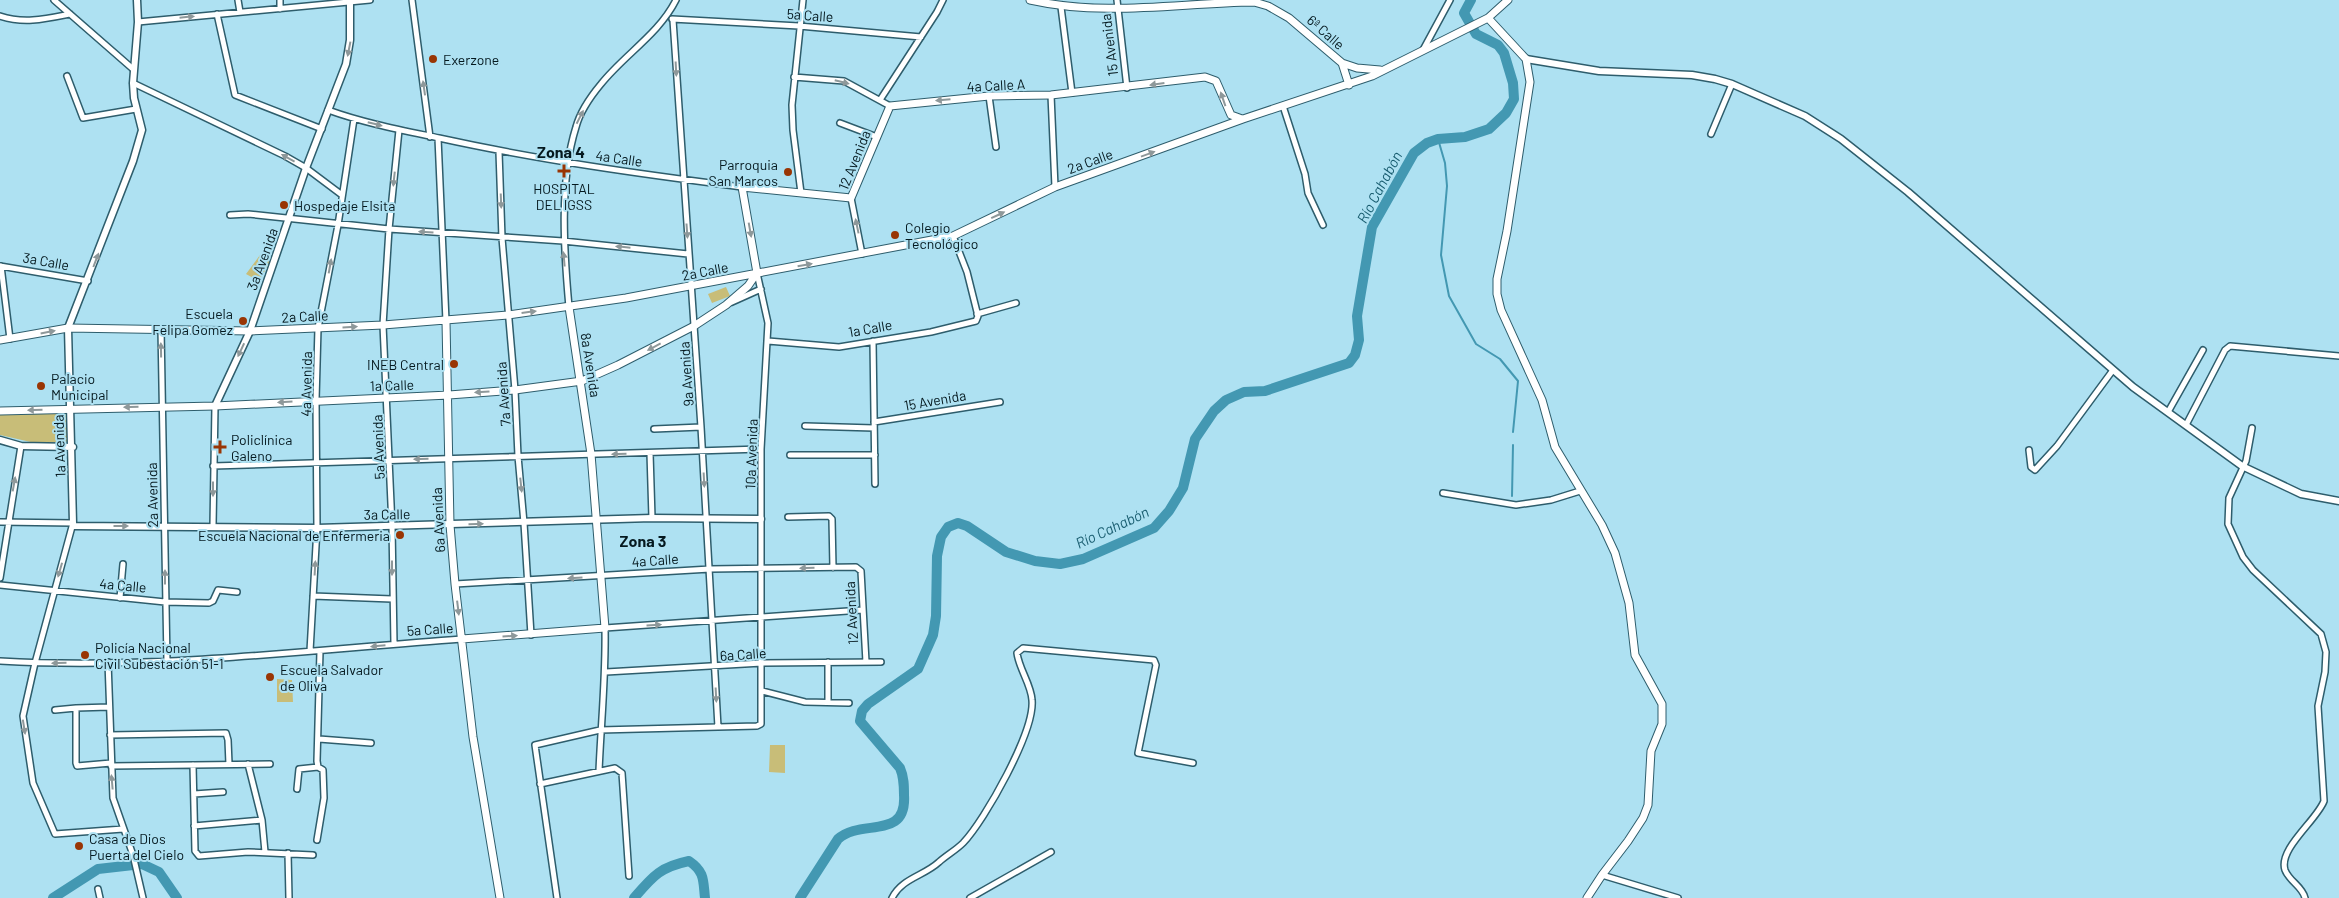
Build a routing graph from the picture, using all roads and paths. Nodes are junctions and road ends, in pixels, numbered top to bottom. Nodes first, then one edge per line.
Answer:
1 (54, 0) edge
2 (137, 0) edge
3 (238, 0) edge
4 (280, 0) edge
5 (370, 0) edge
6 (412, 0) edge
7 (676, 0) edge
8 (803, 0) edge
9 (943, 0) edge
10 (1033, 0) edge
11 (1117, 0) edge
12 (1450, 0) edge
13 (1508, 0) edge
14 (350, 1) edge
15 (1228, 1) edge
16 (1061, 7) junction
17 (280, 9) junction
18 (1117, 10) junction
19 (240, 12) junction
20 (70, 14) junction
21 (217, 14) junction
22 (0, 16) edge
23 (668, 16) junction
24 (1485, 19) junction
25 (673, 20) junction
26 (138, 22) junction
27 (799, 26) junction
28 (921, 37) junction
29 (1423, 50) junction
30 (1526, 60) junction
31 (1342, 63) junction
32 (133, 69) junction
33 (1383, 70) junction
34 (67, 76) dead end
35 (794, 77) junction
36 (133, 84) junction
37 (1732, 84) junction
38 (1348, 85) junction
39 (1127, 88) junction
40 (1072, 93) junction
41 (1051, 95) junction
42 (988, 96) junction
43 (880, 100) junction
44 (890, 106) junction
45 (1283, 106) junction
46 (136, 109) junction
47 (328, 110) junction
48 (354, 119) junction
49 (1243, 119) junction
50 (840, 123) dead end
51 (322, 129) junction
52 (399, 130) junction
53 (1711, 134) dead end
54 (430, 137) junction
55 (877, 137) junction
56 (438, 138) junction
57 (996, 147) dead end
58 (499, 152) junction
59 (569, 164) junction
60 (306, 168) junction
61 (683, 180) junction
62 (742, 187) junction
63 (1055, 187) junction
64 (801, 193) junction
65 (342, 195) junction
66 (851, 198) junction
67 (230, 215) dead end
68 (290, 220) junction
69 (338, 225) junction
70 (1323, 225) dead end
71 (388, 229) junction
72 (442, 233) junction
73 (953, 236) junction
74 (502, 238) junction
75 (563, 241) junction
76 (688, 254) junction
77 (862, 254) junction
78 (1, 266) edge
79 (757, 273) junction
80 (88, 281) junction
81 (691, 286) junction
82 (761, 289) junction
83 (1016, 303) dead end
84 (726, 305) junction
85 (569, 308) junction
86 (978, 314) junction
87 (508, 315) junction
88 (446, 321) junction
89 (383, 325) junction
90 (694, 326) junction
91 (68, 328) junction
92 (161, 328) junction
93 (318, 328) junction
94 (250, 331) junction
95 (10, 339) junction
96 (0, 340) edge
97 (768, 340) junction
98 (873, 341) junction
99 (2203, 350) dead end
100 (2339, 356) edge
101 (2113, 370) junction
102 (582, 381) junction
103 (515, 390) junction
104 (449, 395) junction
105 (387, 398) junction
106 (316, 400) junction
107 (1000, 402) dead end
108 (162, 406) junction
109 (215, 406) junction
110 (71, 409) junction
111 (0, 411) edge
112 (2168, 412) junction
113 (874, 425) junction
114 (2186, 425) junction
115 (805, 426) dead end
116 (701, 427) junction
117 (2252, 428) dead end
118 (654, 429) dead end
119 (0, 440) edge
120 (21, 446) junction
121 (73, 448) junction
122 (762, 449) junction
123 (2029, 450) dead end
124 (702, 451) junction
125 (650, 452) junction
126 (591, 454) junction
127 (790, 455) dead end
128 (875, 455) junction
129 (518, 456) junction
130 (449, 459) junction
131 (390, 460) junction
132 (316, 463) junction
133 (213, 466) junction
134 (2242, 466) junction
135 (875, 484) dead end
136 (1580, 491) junction
137 (1443, 493) dead end
138 (2339, 501) edge
139 (788, 517) dead end
140 (652, 518) junction
141 (706, 518) junction
142 (762, 519) junction
143 (595, 521) junction
144 (0, 522) edge
145 (7, 522) junction
146 (524, 523) junction
147 (73, 524) junction
148 (450, 525) junction
149 (164, 526) junction
150 (213, 526) junction
151 (392, 526) junction
152 (317, 528) junction
153 (123, 564) dead end
154 (856, 566) joint
155 (833, 568) junction
156 (710, 569) junction
157 (762, 569) junction
158 (601, 576) junction
159 (0, 578) edge
160 (528, 581) junction
161 (455, 584) junction
162 (0, 586) edge
163 (54, 592) junction
164 (237, 592) dead end
165 (313, 596) junction
166 (120, 598) junction
167 (392, 599) junction
168 (165, 602) junction
169 (862, 610) junction
170 (762, 618) junction
171 (713, 621) junction
172 (605, 628) junction
173 (531, 635) junction
174 (462, 639) junction
175 (394, 644) junction
176 (310, 651) junction
177 (320, 651) junction
178 (167, 660) junction
179 (0, 661) edge
180 (108, 662) junction
181 (828, 662) junction
182 (866, 662) junction
183 (881, 662) dead end
184 (34, 663) junction
185 (762, 664) junction
186 (715, 667) junction
187 (606, 672) junction
188 (762, 691) junction
189 (828, 702) junction
190 (848, 703) dead end
191 (109, 707) junction
192 (76, 708) junction
193 (55, 710) dead end
194 (718, 727) junction
195 (600, 730) junction
196 (110, 735) junction
197 (319, 739) junction
198 (371, 743) dead end
199 (1193, 763) dead end
200 (229, 764) junction
201 (248, 764) junction
202 (270, 764) dead end
203 (111, 765) junction
204 (193, 765) junction
205 (318, 767) junction
206 (599, 771) junction
207 (540, 784) junction
208 (297, 789) dead end
209 (223, 792) dead end
210 (194, 794) junction
211 (262, 820) junction
212 (194, 826) junction
213 (123, 829) junction
214 (317, 840) dead end
215 (266, 852) junction
216 (1051, 852) dead end
217 (288, 854) junction
218 (313, 855) dead end
219 (1602, 874) junction
220 (629, 876) dead end
221 (98, 889) dead end
222 (100, 898) edge
223 (143, 898) edge
224 (289, 898) edge
225 (500, 898) edge
226 (557, 898) edge
227 (892, 898) edge
228 (970, 898) edge
229 (1587, 898) edge
230 (1678, 898) edge
231 (2305, 898) edge

1 - 20 street
2 - 26 street, 1a Avenida
3 - 19 street
4 - 17 street
5 - 14 street
54 -> 6 street
7 - 23 street, 8a Avenida
8 - 27 street
9 - 28 street
10 - 16 main road, 6ª Calle
11 - 18 street, 15 Avenida
12 - 29 street
13 - 24 main road, 2a Calle
14 - 17 street
14 -> 47 street, 3a Avenida
15 - 18 main road, 6ª Calle
15 - 31 main road, 6ª Calle
16 - 18 main road, 6ª Calle
16 - 40 street
17 - 19 street
18 - 39 street, 15 Avenida
19 - 21 street
20 - 22 street
20 - 32 street
26 -> 21 street
21 - 51 street
23 - 25 street
59 -> 23 street, 8a Avenida
24 - 29 main road, 2a Calle
24 - 30 main road
25 - 27 street, 5a Calle
25 -> 61 street, 9a Avenida
26 - 32 street, 1a Avenida
27 - 28 street, 5a Calle
27 - 35 street
28 - 43 street
29 - 33 main road, 2a Calle
30 - 37 street
30 - 136 main road
31 - 33 main road, 6ª Calle
31 - 38 main road, 6ª Calle
32 - 36 street, 1a Avenida
33 - 38 main road, 2a Calle
34 - 46 street
35 -> 43 street
35 - 64 street
36 - 46 street, 1a Avenida
60 -> 36 street
37 - 53 street
37 - 101 street
38 - 45 main road, 2a Calle
39 - 40 main road, 4a Calle A
49 -> 39 main road, 4a Calle A
40 - 41 main road, 4a Calle A
41 - 42 main road, 4a Calle A
41 - 63 street
42 -> 44 main road, 4a Calle A
42 - 57 street
43 - 44 street
44 - 55 main road, 12 Avenida
45 - 49 main road, 2a Calle
45 - 70 street
80 -> 46 street, 1a Avenida
47 - 48 street, 4a Calle
47 - 51 street, 3a Avenida
48 -> 52 street, 4a Calle
48 - 65 street, 4a Avenida
63 -> 49 main road, 2a Calle
50 - 55 street
51 - 60 street, 3a Avenida
52 - 54 street, 4a Calle
52 -> 71 street, 5a Avenida
54 - 56 street, 4a Calle
55 - 66 main road, 12 Avenida
56 - 58 street, 4a Calle
56 - 72 street, 6a Avenida
58 - 59 street, 4a Calle
58 -> 74 street, 7a Avenida
59 - 61 street, 4a Calle
59 - 75 street, 8a Avenida
60 - 65 street
60 - 68 street, 3a Avenida
61 - 62 street, 4a Calle
61 -> 76 street, 9a Avenida
62 - 64 main road, 4a Calle
62 -> 79 main road, 10a Avenida
73 -> 63 main road, 2a Calle
64 - 66 main road, 4a Calle
65 - 69 street, 4a Avenida
77 -> 66 street, 12 Avenida
67 - 68 street
68 - 69 street
68 - 94 street, 3a Avenida
69 - 71 street
93 -> 69 street, 4a Avenida
72 -> 71 street
71 - 89 street, 5a Avenida
72 - 74 street
72 - 88 street, 6a Avenida
73 - 77 main road, 2a Calle
73 - 86 street
74 - 75 street
74 - 87 street, 7a Avenida
76 -> 75 street
85 -> 75 street, 8a Avenida
76 - 81 street, 9a Avenida
79 -> 77 main road, 2a Calle
78 - 80 street, 3a Calle
78 - 95 street
79 - 81 main road, 2a Calle
79 - 82 street, 10a Avenida
79 - 84 main road
80 - 91 street, 1a Avenida
81 - 85 main road, 2a Calle
81 - 90 street, 9a Avenida
82 - 84 street, 1a Calle
82 - 97 street, 10a Avenida
83 - 86 street
84 - 90 main road, 1a Calle
87 -> 85 main road, 2a Calle
85 - 102 main road, 8a Avenida
86 - 98 street, 1a Calle
87 - 88 main road, 2a Calle
87 - 103 street, 7a Avenida
88 - 89 main road, 2a Calle
88 - 104 main road, 6a Avenida
93 -> 89 main road, 2a Calle
89 - 105 street, 5a Avenida
90 -> 102 main road, 1a Calle
90 - 116 street, 9a Avenida
91 - 92 main road, 2a Calle
95 -> 91 main road, 2a Calle
91 - 110 street, 1a Avenida
92 - 94 main road, 2a Calle
108 -> 92 street, 2a Avenida
93 - 94 main road, 2a Calle
93 - 106 street, 4a Avenida
94 -> 109 street, 3a Avenida
95 - 96 main road, 2a Calle
97 - 98 street, 1a Calle
97 - 122 street, 10a Avenida
98 - 113 street
99 - 112 street
100 - 114 street
101 - 112 street
101 - 123 street
102 - 103 main road, 1a Calle
102 - 126 main road, 8a Avenida
103 -> 104 main road, 1a Calle
103 - 129 street, 7a Avenida
104 - 105 main road, 1a Calle
104 - 130 main road, 6a Avenida
105 - 106 main road, 1a Calle
105 - 131 street, 5a Avenida
106 -> 109 main road, 1a Calle
106 - 132 street, 4a Avenida
107 - 113 street, 15 Avenida
108 - 109 main road, 1a Calle
108 -> 110 main road, 1a Calle
108 - 149 street, 2a Avenida
109 - 133 street, 3a Avenida
110 -> 111 main road, 1a Calle
110 - 121 street, 1a Avenida
112 - 114 street
113 - 115 street, 15 Avenida
113 - 128 street
114 - 134 street
116 - 118 street
116 - 124 street, 9a Avenida
117 - 134 street
119 - 120 street
120 - 121 street
145 -> 120 street
121 - 147 street, 1a Avenida
122 - 124 street
122 - 142 street, 10a Avenida
124 - 125 street
124 -> 141 street, 9a Avenida
125 -> 126 street
125 - 140 street
126 - 129 street
126 - 143 main road, 8a Avenida
127 - 128 street
128 - 135 street
129 - 130 street
129 -> 146 street, 7a Avenida
130 -> 131 street
130 - 148 main road, 6a Avenida
131 - 132 street
131 - 151 street, 5a Avenida
132 - 133 street
132 - 152 street, 4a Avenida
133 -> 150 street, 3a Avenida
134 - 138 street
134 - 231 street
136 - 137 street
136 - 219 main road
139 - 155 street
140 - 141 street, 3a Calle
140 - 143 street, 3a Calle
141 - 142 street, 3a Calle
141 - 156 street, 9a Avenida
142 - 157 street, 10a Avenida
143 - 146 street, 3a Calle
143 - 158 main road, 8a Avenida
144 - 145 street, 3a Calle
145 - 147 street, 3a Calle
145 - 159 street
148 -> 146 street, 3a Calle
146 - 160 street, 7a Avenida
147 -> 149 street, 3a Calle
147 -> 163 street, 1a Avenida
148 - 151 street, 3a Calle
148 - 161 main road, 6a Avenida
149 - 150 street, 3a Calle
168 -> 149 street, 2a Avenida
150 - 152 street, 3a Calle
151 - 152 street, 3a Calle
151 -> 167 street, 5a Avenida
165 -> 152 street, 4a Avenida
153 - 166 street
154 - 155 street, 4a Calle
154 - 169 street, 12 Avenida
155 -> 157 street, 4a Calle
156 - 157 street, 4a Calle
156 - 158 street, 4a Calle
156 - 171 street, 9a Avenida
157 - 170 street, 10a Avenida
158 -> 160 street, 4a Calle
158 - 172 main road, 8a Avenida
160 - 161 street, 4a Calle
160 - 173 street, 7a Avenida
161 -> 174 main road, 6a Avenida
162 - 163 street, 4a Calle
163 - 166 street, 4a Calle
163 - 184 street, 1a Avenida
164 - 168 street, 4a Calle
165 - 167 street
165 - 176 street, 4a Avenida
166 - 168 street, 4a Calle
167 - 175 street, 5a Avenida
168 - 178 street, 2a Avenida
169 - 170 street, 5a Calle
169 - 182 street, 12 Avenida
170 - 171 street, 5a Calle
170 - 185 street, 10a Avenida
172 -> 171 street, 5a Calle
171 - 186 street, 9a Avenida
172 - 173 main road, 5a Calle
172 - 187 street, 8a Avenida
174 -> 173 main road, 5a Calle
174 - 175 street, 5a Calle
174 - 225 main road, 6a Avenida
175 -> 177 street, 5a Calle
176 - 177 street, 5a Calle
176 - 178 street, 5a Calle
177 - 197 street
178 - 180 street, 5a Calle
179 - 184 street, 5a Calle
180 -> 184 street, 5a Calle
180 - 191 street
181 - 182 street, 6a Calle
181 - 185 street, 6a Calle
181 - 189 street
182 - 183 street, 6a Calle
184 -> 213 street, 1a Avenida
185 - 186 street, 6a Calle
185 - 188 street, 10a Avenida
186 - 187 street, 6a Calle
186 -> 194 street, 9a Avenida
187 - 195 street, 8a Avenida
188 - 189 street
188 - 194 street, 10a Avenida
189 - 190 street
191 - 192 street
191 - 196 street
192 - 193 street
192 - 203 street
194 - 195 street
195 - 206 street, 8a Avenida
195 - 207 street
196 - 200 street
196 - 203 street
197 - 198 street
197 - 205 street
199 - 227 street
200 - 201 street
200 - 204 street
201 - 202 street
201 - 211 street
203 - 204 street
213 -> 203 street
204 - 210 street
205 - 208 street
205 - 214 street
206 - 207 street
206 - 220 street
207 - 226 street
209 - 210 street
210 - 212 street
211 - 212 street
211 - 215 street
212 - 215 street
213 - 223 street
215 - 217 street
216 - 228 street
217 - 218 street
217 - 224 street
219 - 229 main road
219 - 230 street
221 - 222 street

